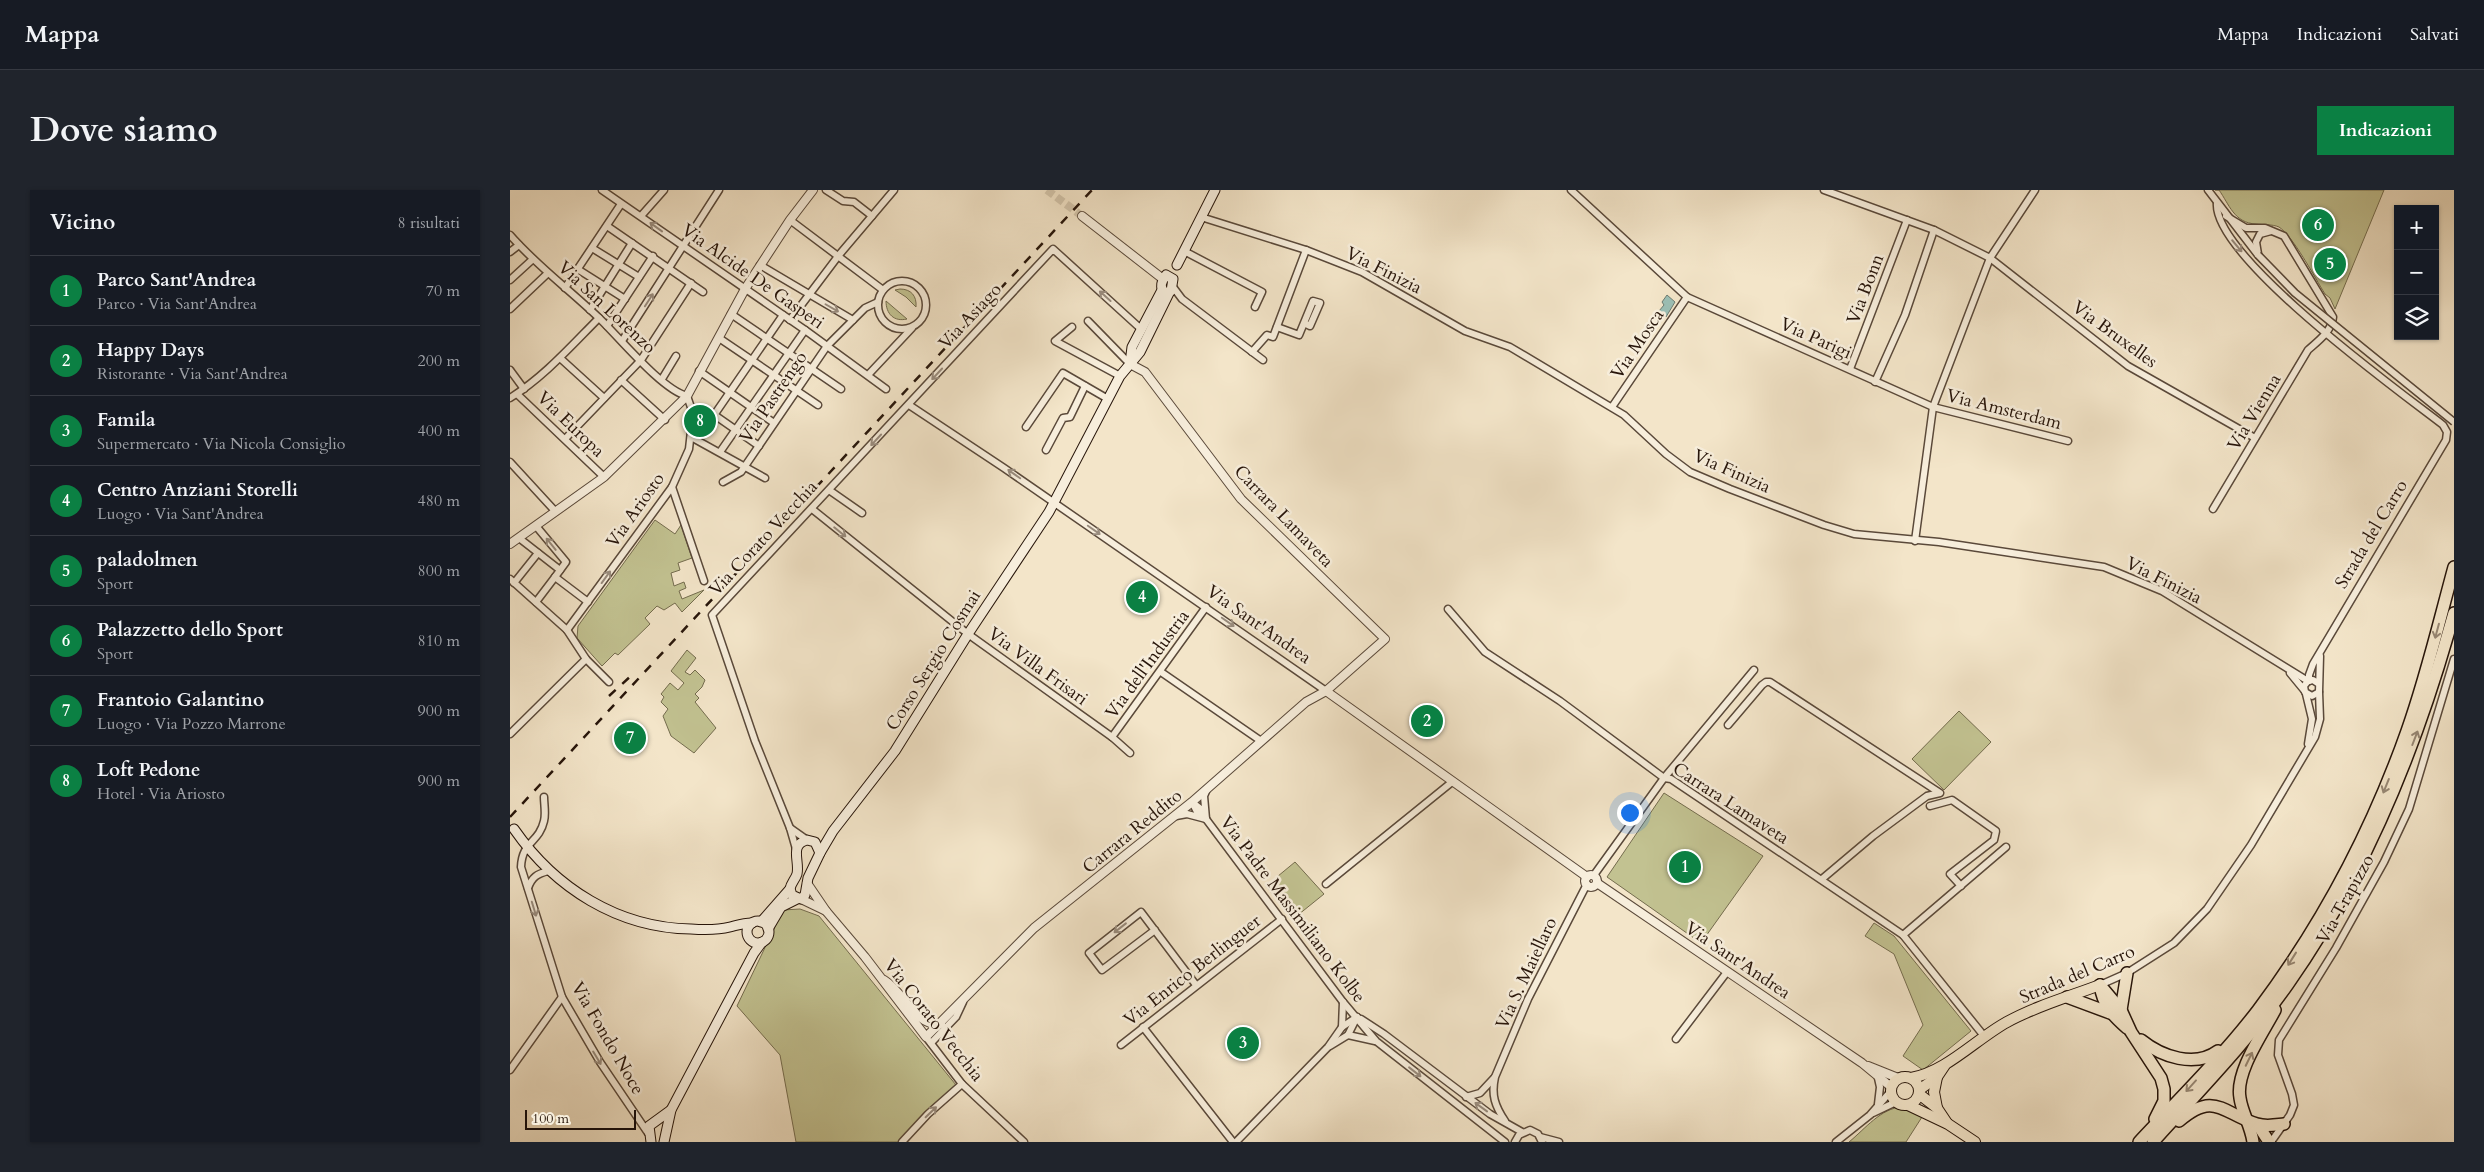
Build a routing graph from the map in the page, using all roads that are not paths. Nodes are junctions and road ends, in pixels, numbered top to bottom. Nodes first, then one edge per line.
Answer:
1 (602, 190) edge
2 (664, 190) edge
3 (719, 190) edge
4 (813, 190) edge
5 (826, 190) edge
6 (894, 190) edge
7 (1215, 190) edge
8 (1571, 190) edge
9 (1824, 190) edge
10 (2036, 190) edge
11 (2208, 190) edge
12 (2216, 203) junction
13 (621, 204) junction
14 (641, 216) junction
15 (872, 216) junction
16 (1082, 216) tunnel mouth
17 (2226, 216) junction
18 (1202, 217) junction
19 (790, 220) junction
20 (1907, 220) junction
21 (607, 226) junction
22 (1934, 230) junction
23 (2274, 230) junction
24 (510, 235) edge
25 (632, 243) junction
26 (519, 245) junction
27 (683, 247) junction
28 (592, 248) junction
29 (1306, 250) junction
30 (1184, 251) junction
31 (510, 252) edge
32 (839, 255) junction
33 (2258, 255) junction
34 (653, 256) junction
35 (1990, 258) junction
36 (533, 260) junction
37 (619, 264) junction
38 (760, 265) junction
39 (670, 268) junction
40 (579, 270) junction
41 (548, 273) junction
42 (639, 277) junction
43 (510, 280) edge
44 (691, 283) junction
45 (1168, 284) junction
46 (605, 287) junction
47 (565, 288) junction
48 (745, 289) junction
49 (883, 290) junction
50 (703, 292) dead end
51 (809, 294) junction
52 (1687, 297) junction
53 (625, 299) junction
54 (878, 302) junction
55 (1255, 307) dead end
56 (510, 309) edge
57 (590, 310) junction
58 (731, 314) junction
59 (783, 315) junction
60 (599, 318) junction
61 (790, 320) junction
62 (853, 320) junction
63 (1088, 321) dead end
64 (1304, 323) dead end
65 (607, 326) junction
66 (913, 328) junction
67 (1072, 328) dead end
68 (1277, 328) junction
69 (1142, 329) junction
70 (805, 330) junction
71 (2326, 334) junction
72 (718, 338) junction
73 (766, 338) junction
74 (622, 341) junction
75 (827, 346) junction
76 (1252, 352) junction
77 (789, 354) junction
78 (676, 356) dead end
79 (560, 358) junction
80 (641, 360) junction
81 (1263, 360) dead end
82 (751, 361) junction
83 (1130, 364) junction
84 (811, 369) junction
85 (1850, 369) junction
86 (510, 370) edge
87 (698, 371) junction
88 (868, 375) junction
89 (774, 376) junction
90 (1120, 376) junction
91 (662, 379) junction
92 (621, 380) junction
93 (1875, 382) junction
94 (1085, 386) junction
95 (524, 389) junction
96 (841, 389) dead end
97 (886, 389) dead end
98 (796, 391) junction
99 (729, 392) junction
100 (517, 394) junction
101 (686, 396) junction
102 (510, 398) edge
103 (604, 398) junction
104 (1108, 399) junction
105 (909, 404) junction
106 (818, 405) dead end
107 (752, 407) junction
108 (1612, 407) junction
109 (1934, 407) junction
110 (713, 414) junction
111 (665, 420) junction
112 (710, 421) dead end
113 (2454, 422) edge
114 (774, 423) junction
115 (1026, 427) dead end
116 (736, 430) junction
117 (690, 437) junction
118 (2255, 438) junction
119 (565, 439) junction
120 (2068, 441) dead end
121 (759, 446) junction
122 (1046, 450) dead end
123 (720, 452) junction
124 (510, 462) edge
125 (745, 466) junction
126 (604, 477) junction
127 (765, 478) dead end
128 (723, 482) dead end
129 (672, 487) junction
130 (829, 490) junction
131 (1054, 502) junction
132 (812, 509) junction
133 (2213, 510) dead end
134 (555, 511) junction
135 (862, 513) dead end
136 (536, 526) junction
137 (519, 538) junction
138 (1915, 541) junction
139 (510, 544) edge
140 (538, 553) junction
141 (2454, 568) edge
142 (560, 570) junction
143 (555, 577) junction
144 (512, 581) edge
145 (704, 581) dead end
146 (536, 602) junction
147 (588, 602) junction
148 (1206, 607) junction
149 (1448, 609) dead end
150 (2454, 613) edge
151 (567, 630) junction
152 (968, 634) junction
153 (1385, 639) joint
154 (2321, 652) junction
155 (586, 659) junction
156 (2454, 660) edge
157 (2281, 665) junction
158 (1754, 670) dead end
159 (1160, 672) junction
160 (2309, 681) junction
161 (610, 682) dead end
162 (2318, 684) junction
163 (1326, 691) junction
164 (2305, 692) junction
165 (2319, 692) junction
166 (1728, 725) dead end
167 (510, 734) edge
168 (1112, 737) junction
169 (1261, 741) junction
170 (1130, 752) dead end
171 (2305, 752) junction
172 (1664, 778) junction
173 (1452, 782) junction
174 (1207, 789) junction
175 (544, 797) dead end
176 (1192, 802) junction
177 (1930, 806) dead end
178 (1175, 816) junction
179 (1206, 820) junction
180 (790, 828) junction
181 (833, 831) junction
182 (512, 832) edge
183 (809, 840) junction
184 (526, 846) junction
185 (2006, 847) dead end
186 (796, 849) junction
187 (820, 853) junction
188 (548, 871) junction
189 (1591, 880) junction
190 (1822, 880) junction
191 (807, 883) junction
192 (1326, 884) dead end
193 (1961, 886) junction
194 (528, 888) junction
195 (790, 889) junction
196 (799, 899) junction
197 (826, 911) junction
198 (1282, 919) junction
199 (756, 923) junction
200 (731, 927) junction
201 (768, 929) junction
202 (1155, 930) junction
203 (1903, 935) junction
204 (754, 940) junction
205 (1727, 972) junction
206 (2126, 973) junction
207 (881, 979) junction
208 (2288, 984) junction
209 (2100, 985) junction
210 (1196, 986) junction
211 (562, 997) junction
212 (2067, 997) junction
213 (963, 1002) junction
214 (1343, 1002) junction
215 (2116, 1011) junction
216 (1358, 1017) junction
217 (941, 1024) junction
218 (1142, 1027) junction
219 (1342, 1027) junction
220 (2131, 1032) junction
221 (1348, 1035) junction
222 (1984, 1036) junction
223 (1676, 1039) dead end
224 (2233, 1039) junction
225 (928, 1040) junction
226 (1376, 1042) junction
227 (1120, 1044) dead end
228 (1328, 1047) junction
229 (1948, 1062) junction
230 (1862, 1063) junction
231 (510, 1070) edge
232 (1495, 1077) junction
233 (1937, 1077) junction
234 (1878, 1078) junction
235 (1898, 1078) junction
236 (1911, 1078) junction
237 (962, 1084) junction
238 (1891, 1089) junction
239 (1919, 1092) junction
240 (1466, 1097) junction
241 (1896, 1102) junction
242 (1908, 1104) junction
243 (1878, 1105) junction
244 (1937, 1108) junction
245 (671, 1110) junction
246 (1870, 1115) junction
247 (1505, 1121) junction
248 (657, 1122) junction
249 (1948, 1124) junction
250 (2284, 1124) junction
251 (668, 1129) junction
252 (2253, 1131) edge
253 (1522, 1132) junction
254 (649, 1137) edge
255 (1541, 1140) edge
256 (664, 1142) edge
257 (902, 1142) edge
258 (1024, 1142) edge
259 (1235, 1142) edge
260 (1505, 1142) edge
261 (1515, 1142) edge
262 (1559, 1142) edge
263 (1836, 1142) edge
264 (1975, 1142) edge
265 (2139, 1142) edge
266 (2154, 1142) edge
267 (2268, 1142) edge

1 - 13 street, Via Alcide De Gasperi
2 - 14 street
3 - 27 street
4 - 19 street
5 - 15 street
6 - 15 street
7 - 18 main road
8 - 52 street, Via Parigi
9 - 20 street, Via Bruxelles
10 - 35 street
11 - 12 street
12 - 17 street
12 -> 71 street
13 - 14 street, Via Alcide De Gasperi
13 - 21 street
27 -> 14 street, Via Alcide De Gasperi
15 - 32 street
16 - 45 street
17 - 23 street
17 - 33 street
18 - 29 street, Via Finizia
18 - 30 main road
19 - 32 street
19 - 38 street
20 - 22 street, Via Bruxelles
20 - 85 street, Via Bonn
21 - 25 street
21 - 28 street
22 - 35 street, Via Bruxelles
22 - 93 street
23 - 33 street
23 - 71 street
24 - 26 street, Via San Lorenzo
25 - 34 street
25 - 37 street
26 - 31 street
26 - 36 street, Via San Lorenzo
27 - 39 street
27 - 48 street, Via Alcide De Gasperi
28 - 37 street
28 - 40 street
29 - 68 street
29 - 108 street, Via Finizia
30 - 45 main road
30 - 55 street
32 - 49 street
32 - 51 street
33 - 113 street, bridge
34 - 39 street
34 - 42 street
35 - 109 street
35 - 118 street, Via Bruxelles
36 - 41 street, Via San Lorenzo
36 - 43 street
37 - 42 street
37 - 46 street
38 - 48 street
38 - 51 street
39 - 44 street
74 -> 39 street
40 - 46 street
40 - 47 street
41 - 47 street, Via San Lorenzo
41 - 56 street
42 - 53 street
44 - 50 street
44 - 80 street
45 - 69 main road
45 - 76 street
45 - 83 main road, Corso Sergio Cosmai
46 - 53 street
46 - 57 street
47 - 57 street, Via San Lorenzo
48 - 58 street
48 - 59 street, Via Alcide De Gasperi
49 - 54 street
49 - 66 street
51 - 61 street
51 -> 62 street
52 - 85 street, Via Parigi
52 - 108 street, Via Mosca
53 - 65 street
54 - 62 street, Via Pastrengo
54 - 66 street
57 - 60 street, Via San Lorenzo
58 - 72 street
58 - 73 street
59 - 61 street, Via Alcide De Gasperi
59 - 73 street
60 - 65 street, Via San Lorenzo
60 - 79 street
61 - 70 street, Via Alcide De Gasperi
62 - 75 street, Via Pastrengo
63 - 83 street
64 - 68 street
65 - 74 street, Via San Lorenzo
66 - 88 street
67 - 90 street
68 - 76 street
69 - 83 main road
69 -> 105 street, Via Asiago
70 - 75 street, Via Alcide De Gasperi
70 - 77 street
71 - 118 street, Via Vienna
71 - 154 street, Strada del Carro
72 - 82 street
72 - 87 street
73 - 77 street
73 - 82 street
74 - 80 street, Via San Lorenzo
75 - 84 street, Via Pastrengo
75 - 88 street, Via Alcide De Gasperi
76 - 81 street
77 - 84 street
77 - 89 street
78 - 91 street
79 - 95 street
79 - 103 street
80 - 91 street, Via San Lorenzo
80 - 92 street
82 - 89 street
82 - 99 street
83 - 90 main road, Corso Sergio Cosmai
83 - 153 street, Carrara Lamaveta
84 - 96 street
84 - 98 street, Via Pastrengo
85 - 93 street, Via Parigi
86 - 95 street
87 - 99 street
87 - 101 street
88 - 97 street, Via Alcide De Gasperi
89 - 98 street
89 - 107 street
90 - 104 main road, Corso Sergio Cosmai
91 - 101 street, Via San Lorenzo
92 - 103 street
92 - 111 street
93 - 109 street, Via Parigi
94 - 104 street
94 - 115 street
94 - 122 street
95 - 100 street
98 - 106 street
98 - 114 street, Via Pastrengo
99 - 107 street
99 - 110 street
100 - 102 street
100 - 119 street, Via Europa
101 - 111 street
101 - 117 street, Via Ariosto
103 - 119 street
104 - 131 main road, Corso Sergio Cosmai
105 -> 130 street, Via Corato Vecchia
131 -> 105 street, Via Sant'Andrea
107 - 114 street
107 - 116 street
108 - 138 street, Via Finizia
109 - 120 street, Via Amsterdam
109 - 138 street
110 - 112 street
110 - 116 street
111 - 126 street
114 - 121 street, Via Pastrengo
116 - 121 street
116 - 123 street
117 - 123 street
117 - 129 street, Via Ariosto
118 - 133 street, Via Vienna
119 - 126 street, Via Europa
121 - 125 street, Via Pastrengo
123 - 125 street
124 - 134 street
125 - 127 street
125 - 128 street, Via Pastrengo
126 - 134 street
129 - 145 street
147 -> 129 street, Via Ariosto
130 - 132 street, Via Corato Vecchia
130 - 135 street
131 -> 148 street, Via Sant'Andrea
131 - 152 main road, Corso Sergio Cosmai
132 -> 152 street, Via Villa Frisari
132 - 180 street, Via Corato Vecchia
134 - 136 street
136 - 137 street
142 -> 136 street
137 - 139 street
137 - 140 street
138 - 157 street, Via Finizia
140 - 142 street
140 - 144 street
141 -> 224 highway
142 - 143 street
143 - 146 street
143 - 147 street
144 - 146 street
146 - 151 street
147 - 151 street, Via Ariosto
148 - 159 street, Via dell'Industria
148 -> 163 street, Via Sant'Andrea
149 - 172 street, Carrara Lamaveta
208 -> 150 highway
151 - 155 street
152 - 168 street, Via Villa Frisari
152 - 181 main road, Corso Sergio Cosmai
153 - 163 street, Carrara Reddito
154 - 160 street, Strada del Carro
154 - 162 street, Strada del Carro
155 - 161 street
155 - 167 street
156 - 250 street, Via Trapizzo
157 - 160 street, Via Finizia
157 - 164 street, Via Finizia
158 - 172 street, Via S. Maiellaro
159 - 168 street, Via dell'Industria
159 - 169 street
160 - 162 street
160 - 164 street
162 - 165 street
163 - 169 street, Carrara Reddito
163 - 173 street, Via Sant'Andrea
164 - 165 street
164 - 171 street, Strada del Carro
165 - 171 street, Strada del Carro
166 - 190 street
168 - 170 street, Via Villa Frisari
169 - 174 street, Carrara Reddito
171 - 206 street, Strada del Carro
172 - 189 street, Via S. Maiellaro
172 - 190 street, Carrara Lamaveta
173 - 189 street, Via Sant'Andrea
173 - 192 street
174 - 176 street, Carrara Reddito
174 - 179 street, Via Padre Massimiliano Kolbe
175 - 184 street
176 - 178 street, Carrara Reddito
176 - 179 street, Via Padre Massimiliano Kolbe
177 - 193 street
178 - 179 street, Via Padre Massimiliano Kolbe
178 - 213 street, Carrara Reddito
179 - 198 street, Via Padre Massimiliano Kolbe
180 - 183 street
180 - 186 street, Via Corato Vecchia
181 - 183 main road, Corso Sergio Cosmai
181 - 187 main road, Corso Sergio Cosmai
182 - 184 main road
183 - 186 main road, Corso Sergio Cosmai
183 - 187 main road
184 - 188 main road
184 - 194 street, Via Fondo Noce
185 - 193 street
186 - 195 main road
187 - 191 main road, Corso Sergio Cosmai
188 - 194 street
188 - 200 main road
189 - 205 street, Via Sant'Andrea
189 - 232 street, Via S. Maiellaro
190 - 203 street, Carrara Lamaveta
191 - 196 main road, Corso Sergio Cosmai
191 - 197 street, Via Corato Vecchia
193 - 203 street
194 -> 211 street, Via Fondo Noce
195 - 196 main road
195 - 199 main road
196 - 197 street, Via Corato Vecchia
196 - 201 main road
197 - 207 street, Via Corato Vecchia
198 - 210 street, Via Enrico Berlinguer
198 - 214 street, Via Padre Massimiliano Kolbe
199 - 200 main road
199 - 201 main road
199 - 204 main road
200 - 204 main road
201 - 204 main road
202 -> 202 street
202 - 210 street
203 - 222 street, Carrara Lamaveta
204 - 245 main road
205 - 223 street
205 - 230 street, Via Sant'Andrea
206 - 209 street, Strada del Carro
206 - 215 highway
207 - 217 street
207 - 225 street, Via Corato Vecchia
252 -> 208 highway
208 - 266 highway
209 - 212 main road, Strada del Carro
209 - 215 highway
210 - 218 street, Via Enrico Berlinguer
211 - 231 street
211 -> 254 street, Via Fondo Noce
212 - 215 highway
212 - 222 main road, Strada del Carro
213 - 217 street, Carrara Reddito
213 - 225 street, Carrara Reddito
214 - 216 street, Via Padre Massimiliano Kolbe
214 - 219 street
215 - 220 highway
216 - 219 street
216 - 221 street
216 - 226 street, Via Padre Massimiliano Kolbe
216 - 240 street, Via Padre Massimiliano Kolbe
217 - 225 street, Carrara Reddito
218 - 227 street, Via Enrico Berlinguer
218 - 259 street
219 - 228 street
220 - 224 highway
220 - 265 highway
221 - 226 street
221 - 228 street
222 - 229 main road, Strada del Carro
224 -> 265 highway
225 - 237 street, Via Corato Vecchia
226 -> 260 street, Via Padre Massimiliano Kolbe
228 - 259 street
229 - 233 main road, Strada del Carro
229 - 236 main road, Strada del Carro
230 - 234 street, Via Sant'Andrea
230 - 235 street, Via Sant'Andrea
232 - 240 street, Via S. Maiellaro
232 - 247 street, Via S. Maiellaro
233 - 239 main road, Strada del Carro
233 - 244 main road
234 - 238 street, Via Sant'Andrea
234 - 243 street
235 - 236 main road, Via Sant'Andrea
235 - 238 main road
236 - 239 main road
257 -> 237 street
237 - 258 street, Via Corato Vecchia
238 - 241 main road, Via Sant'Andrea
238 - 243 street
239 - 242 main road
239 - 244 main road
247 -> 240 street, Via Padre Massimiliano Kolbe
241 - 242 main road
241 - 246 street
242 - 249 main road
243 - 246 street
244 - 249 main road
245 - 248 main road
245 - 251 main road
246 - 263 street
247 - 253 street, Via Padre Massimiliano Kolbe
248 - 251 main road
248 - 254 main road
249 - 264 main road
250 - 252 highway
250 - 267 street, Via Trapizzo
251 - 256 main road
252 - 266 highway
252 - 267 highway
253 - 255 street, Via Padre Massimiliano Kolbe
253 - 261 street
255 - 262 street

